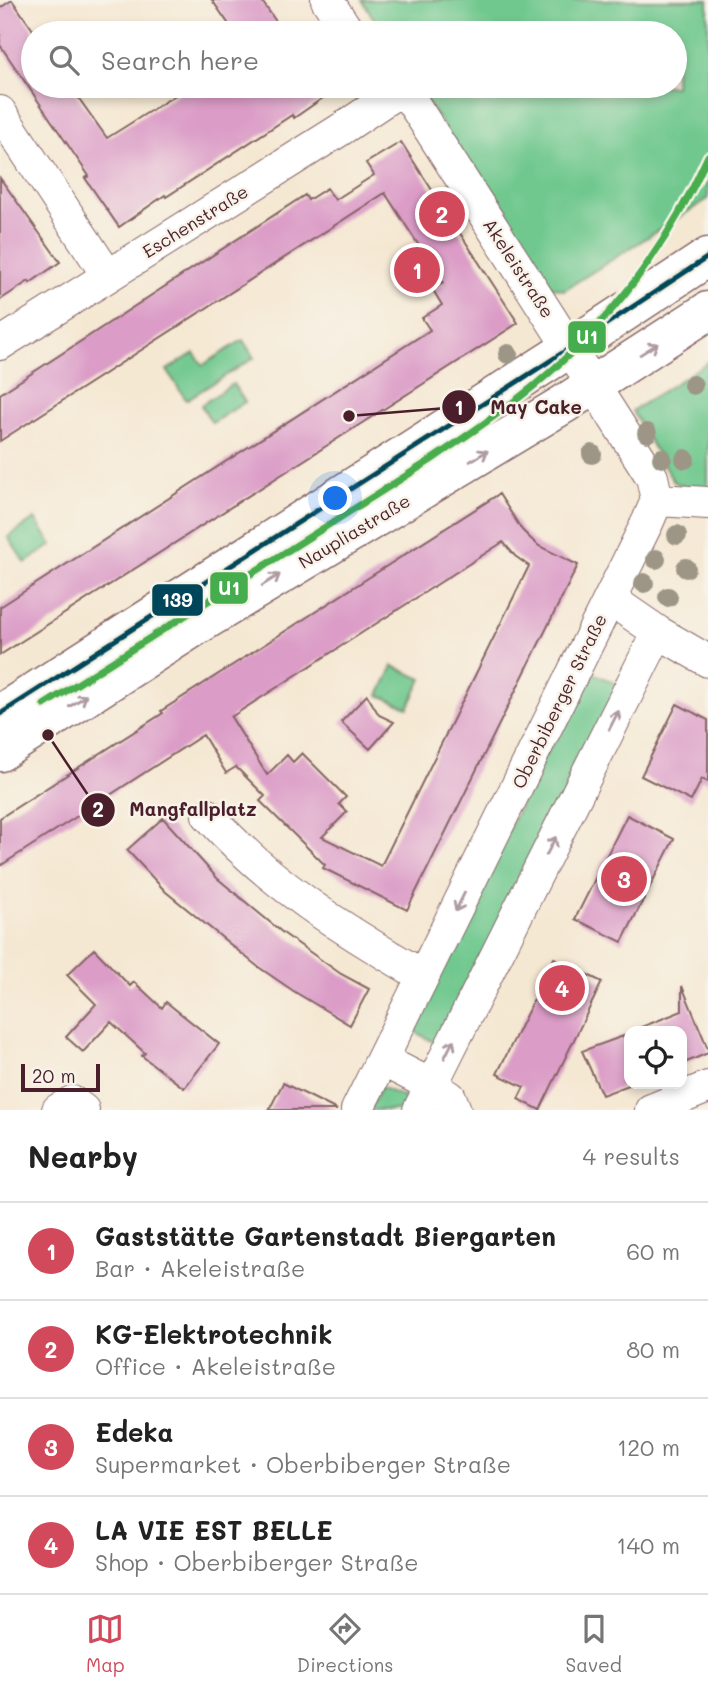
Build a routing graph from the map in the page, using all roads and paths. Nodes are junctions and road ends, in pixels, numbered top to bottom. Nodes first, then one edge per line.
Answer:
1 (327, 0) edge
2 (341, 21) edge
3 (379, 98) edge
4 (408, 98) edge
5 (0, 112) edge
6 (708, 257) edge
7 (108, 276) junction
8 (708, 311) edge
9 (0, 344) edge
10 (570, 348) junction
11 (593, 385) junction
12 (657, 500) junction
13 (708, 503) edge
14 (610, 598) junction
15 (658, 632) junction
16 (708, 661) edge
17 (0, 714) edge
18 (0, 752) edge
19 (208, 815) dead end
20 (423, 976) junction
21 (382, 1060) junction
22 (708, 1087) edge
23 (425, 1098) edge
24 (58, 1110) edge
25 (83, 1110) edge
26 (356, 1110) edge
27 (455, 1110) edge
28 (651, 1110) edge

1 - 2 street
3 - 7 street, Eschenstraße
4 - 10 street, Akeleistraße
5 - 7 street
6 - 10 street, Naupliastraße
7 - 9 street, Eschenstraße
11 -> 8 street, Naupliastraße
10 - 11 street, Akeleistraße
10 - 17 street, Naupliastraße
11 - 12 street, Akeleistraße
18 -> 11 street, Naupliastraße
12 - 13 street
12 - 14 street
14 - 15 street, Oberbiberger Straße
14 -> 20 street, Oberbiberger Straße
15 - 16 street, Oberbiberger Straße
23 -> 15 street
19 - 20 street
20 - 21 street, Oberbiberger Straße
21 - 23 street
21 - 26 street, Oberbiberger Straße
22 - 28 street
23 - 27 street
24 - 25 street

